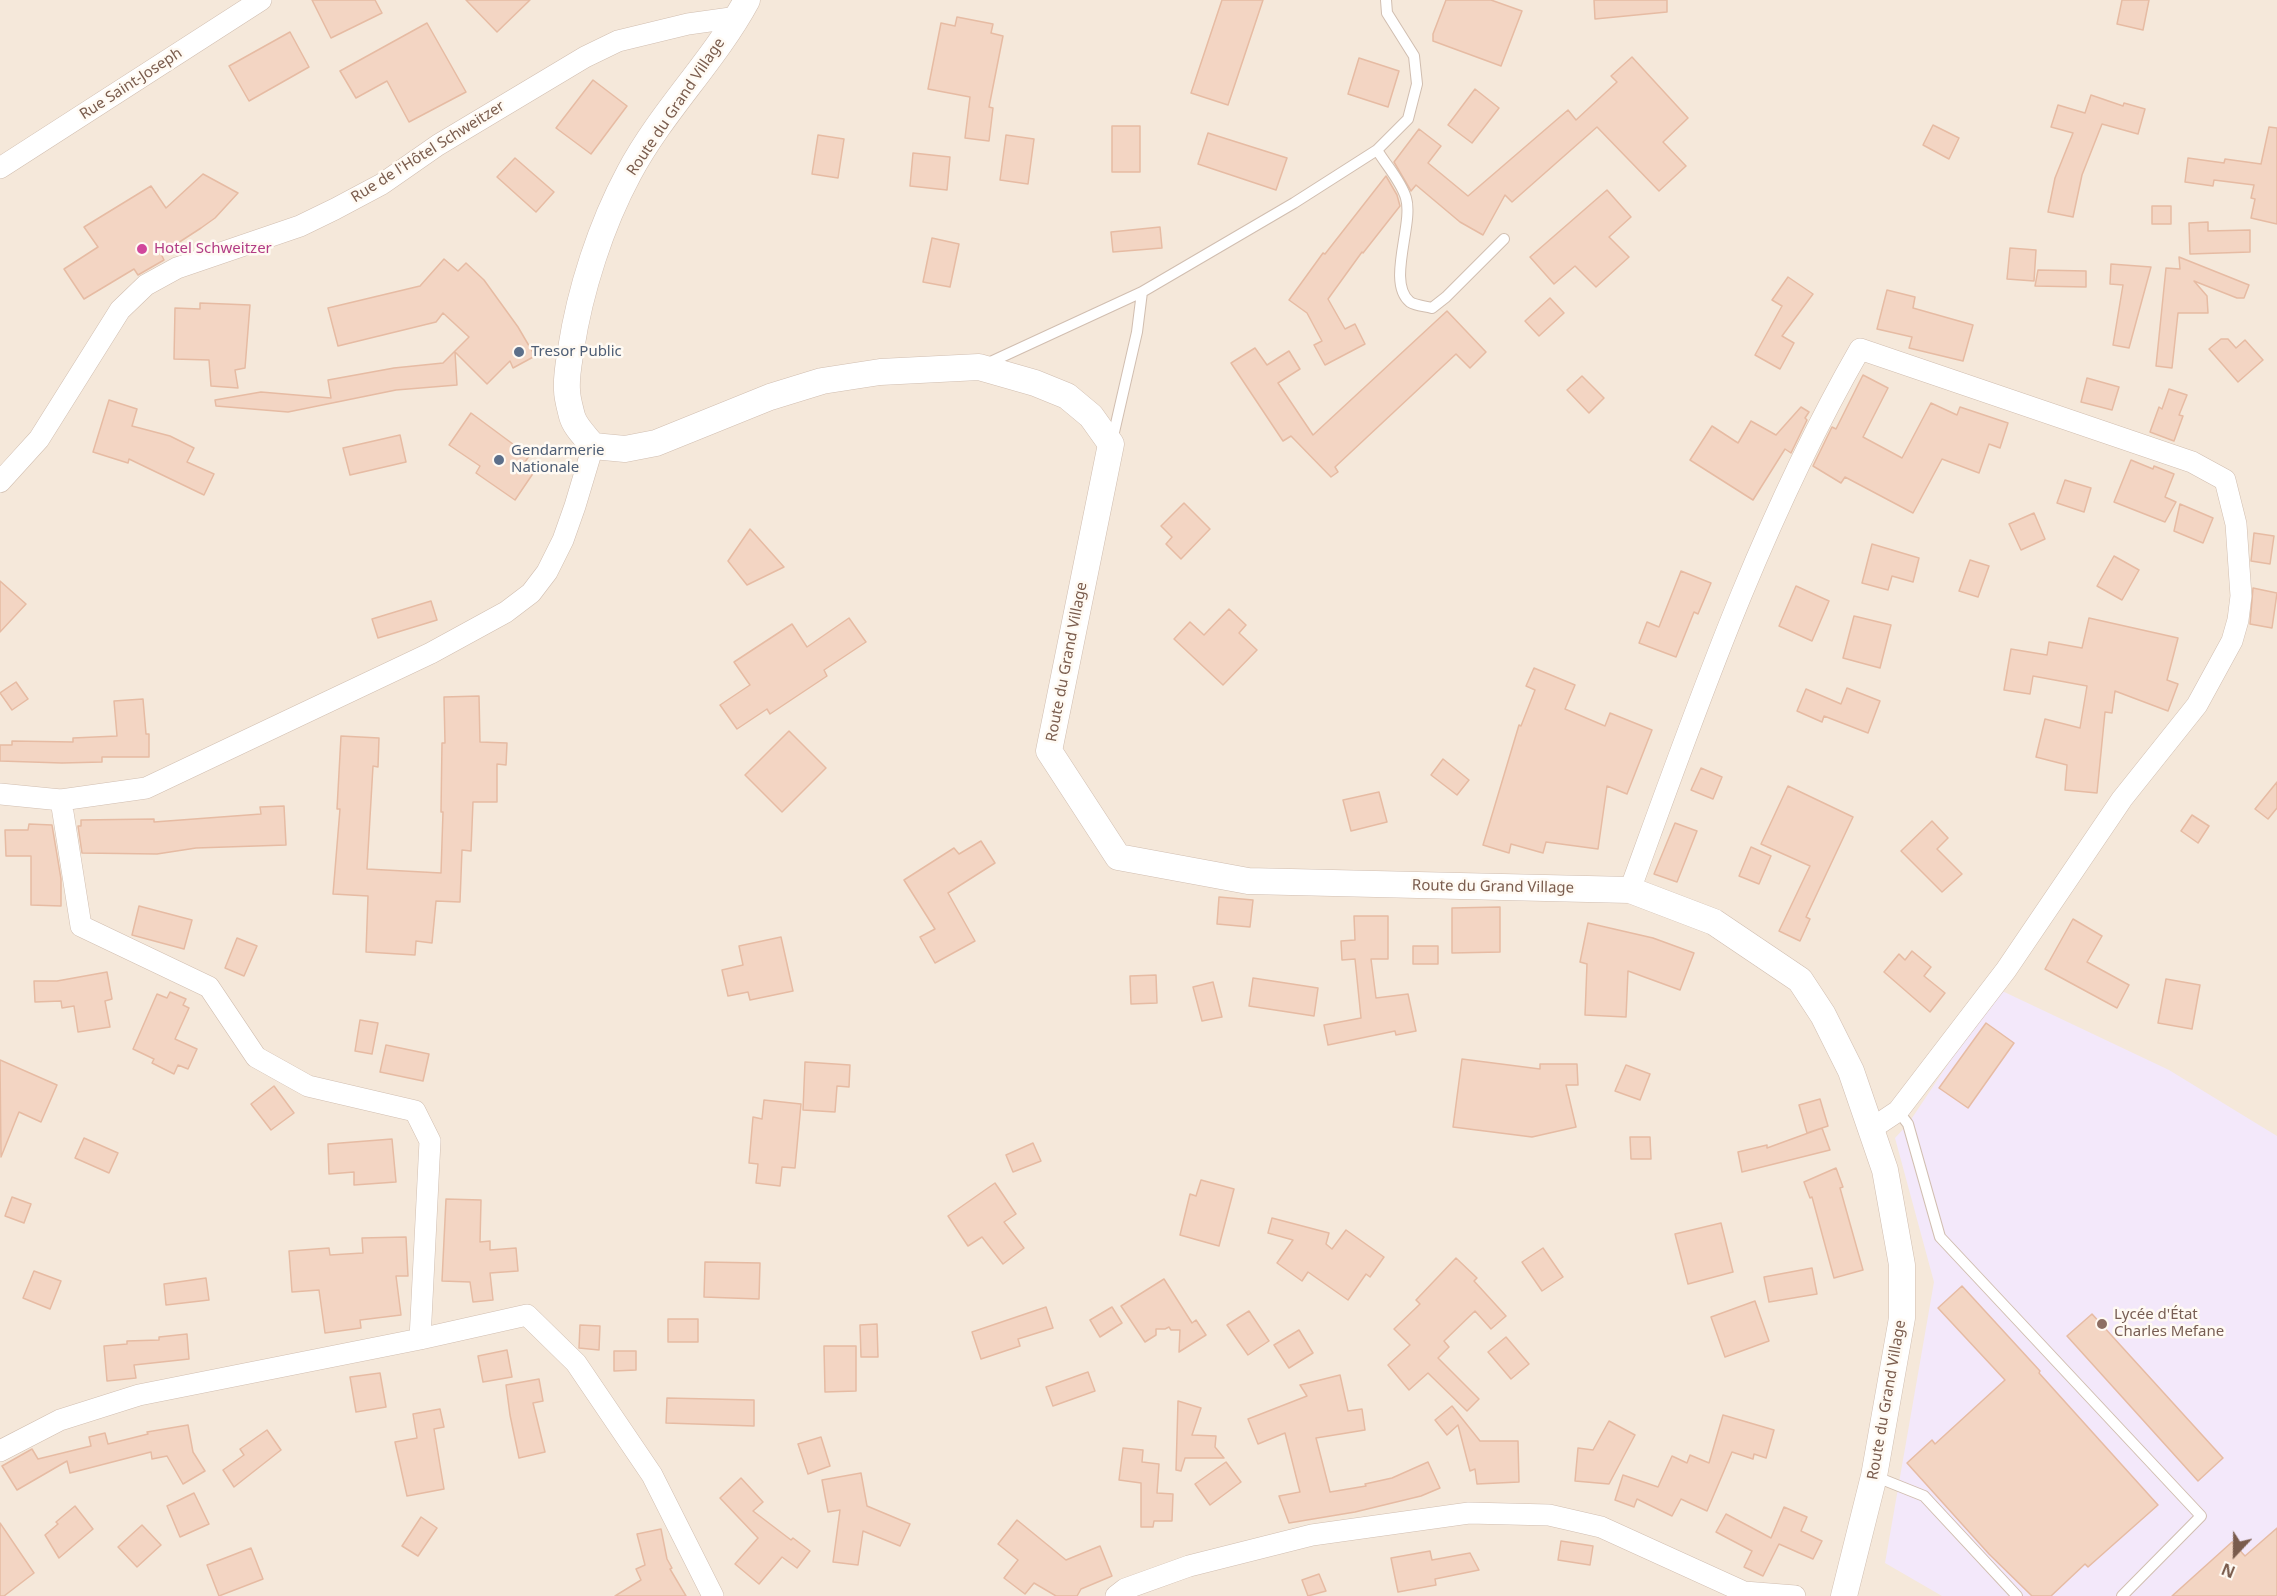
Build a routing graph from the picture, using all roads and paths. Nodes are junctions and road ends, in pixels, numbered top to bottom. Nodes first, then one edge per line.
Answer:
1 (261, 0) edge
2 (1386, 0) edge
3 (743, 8) edge
4 (1377, 150) junction
5 (0, 168) edge
6 (1504, 239) dead end
7 (1142, 292) junction
8 (979, 367) junction
9 (1111, 444) junction
10 (593, 446) junction
11 (0, 482) edge
12 (0, 794) edge
13 (61, 800) junction
14 (1630, 890) junction
15 (1898, 1111) junction
16 (1871, 1129) junction
17 (420, 1339) junction
18 (0, 1451) edge
19 (1874, 1476) junction
20 (713, 1596) edge
21 (1116, 1596) edge
22 (1795, 1596) edge
23 (1844, 1596) edge
24 (2017, 1596) edge
25 (2122, 1596) edge

1 - 5 street, Rue Saint-Joseph
2 - 4 lane
3 - 10 street, Route du Grand Village
3 - 11 street, Rue de l'Hôtel Schweitzer
4 - 6 lane
4 - 7 lane
7 - 8 lane
7 - 9 lane
8 - 9 street
8 - 10 street
9 - 14 street, Route du Grand Village
10 - 13 street
12 - 13 street
13 - 17 street
14 - 15 street
14 - 16 street, Route du Grand Village
15 - 16 street
15 - 25 lane
16 - 19 street, Route du Grand Village
17 - 18 street
17 - 20 street
19 - 23 street, Route du Grand Village
19 - 24 lane
21 - 22 street

